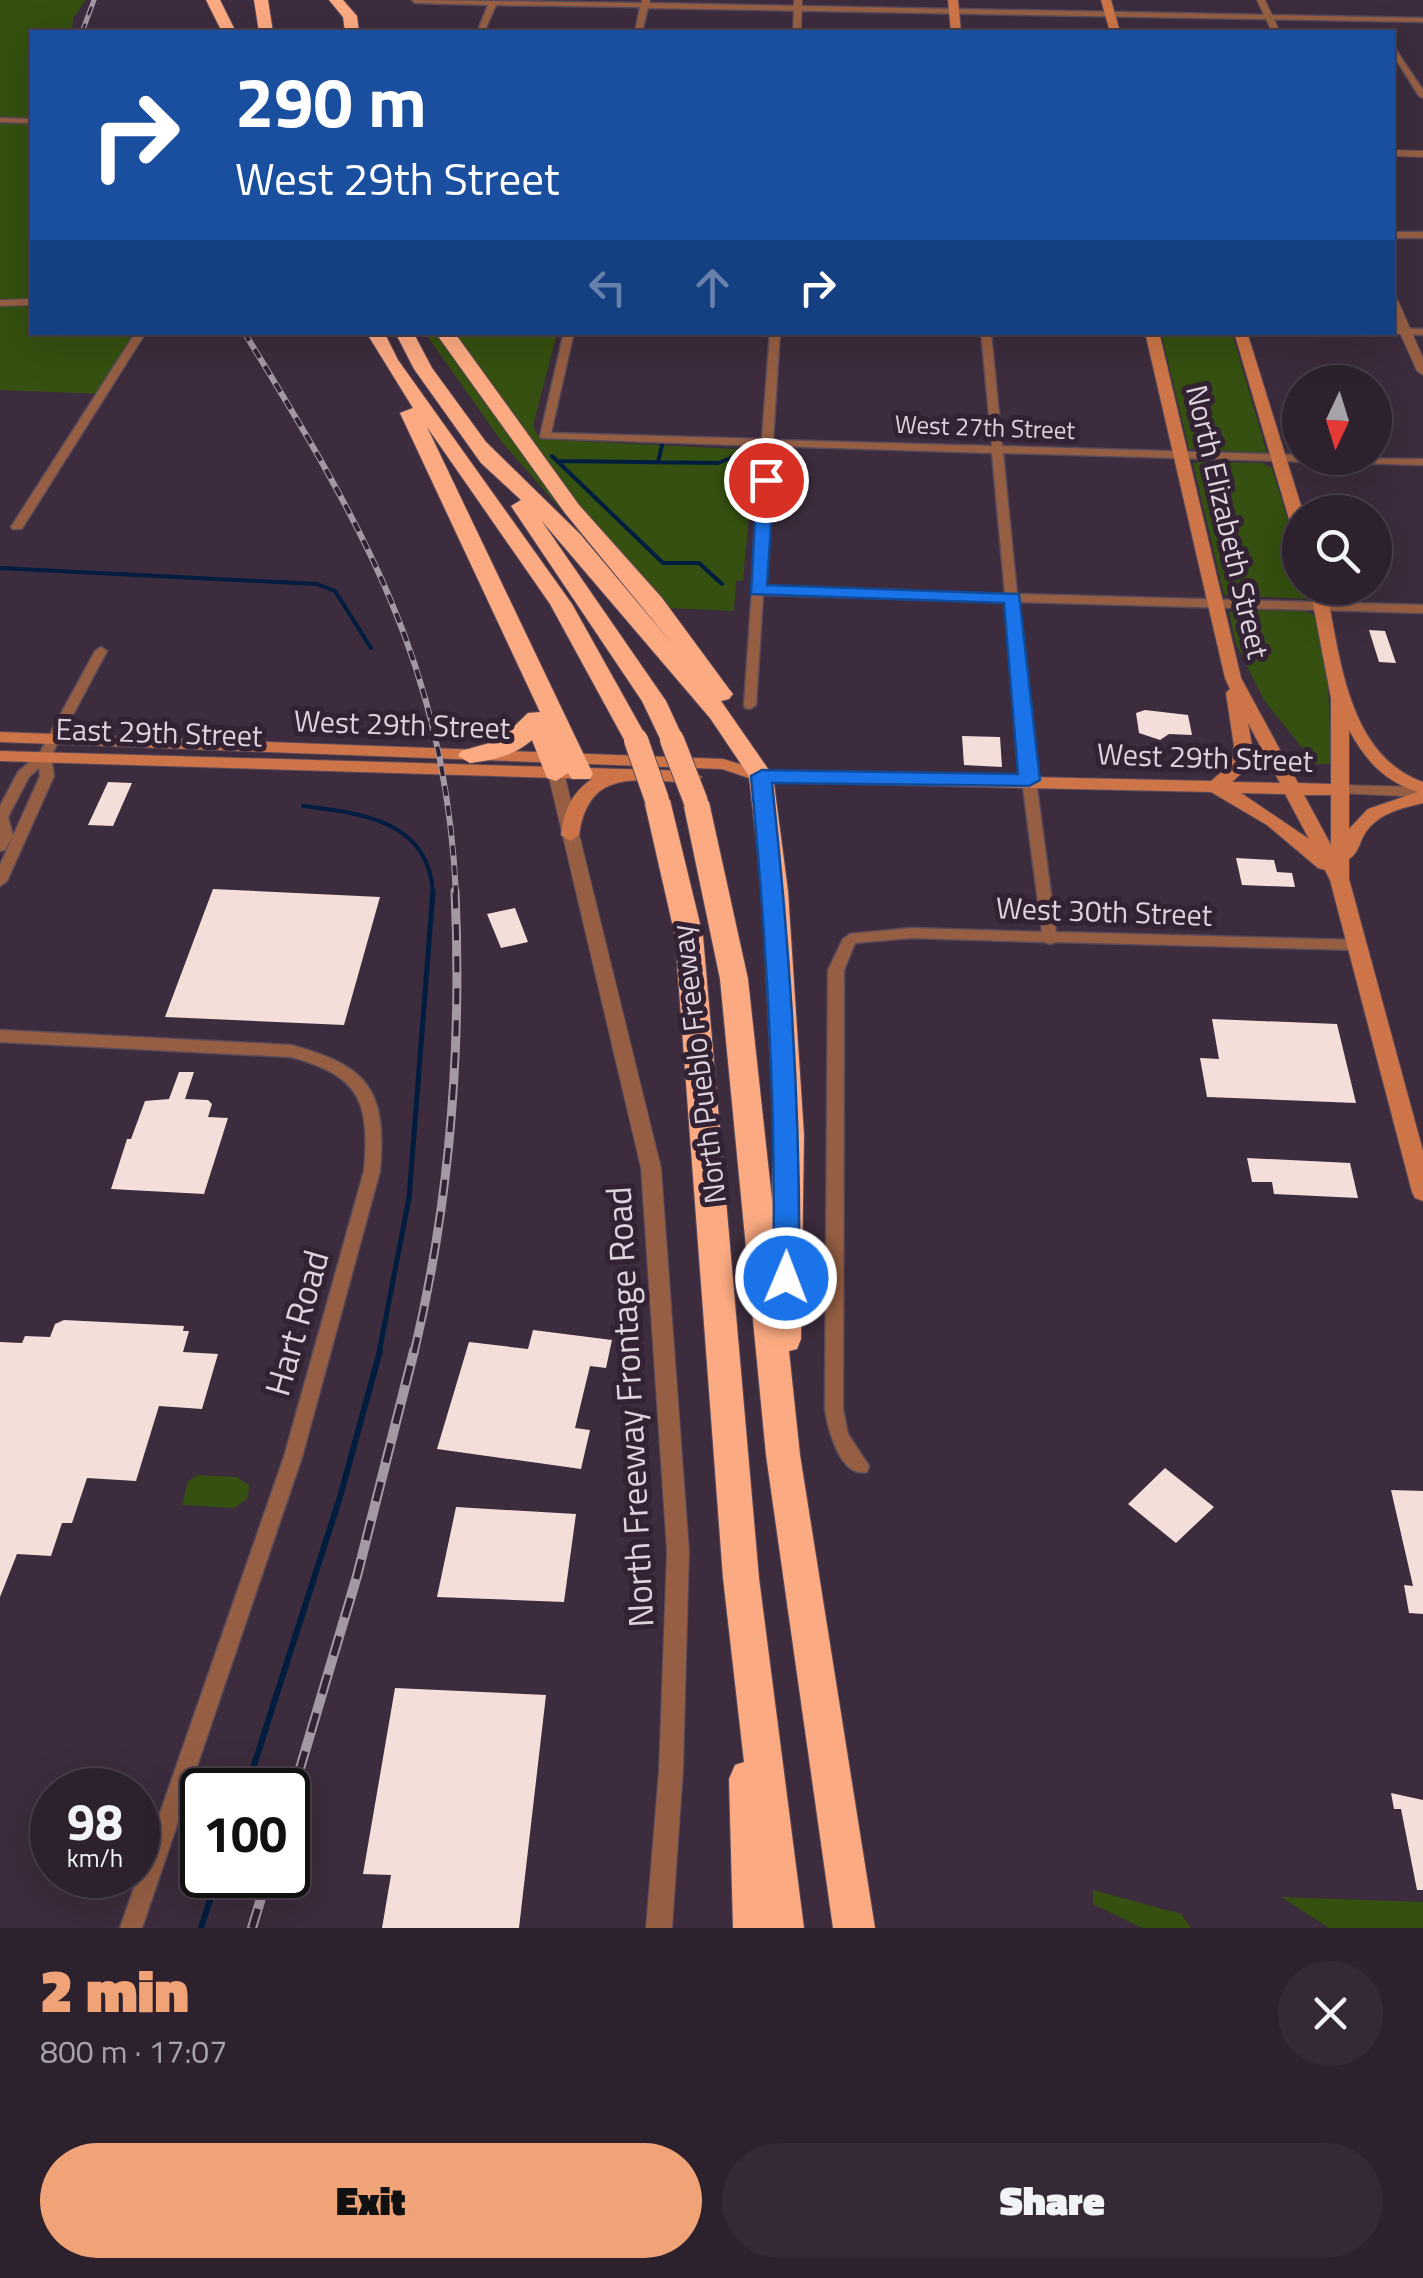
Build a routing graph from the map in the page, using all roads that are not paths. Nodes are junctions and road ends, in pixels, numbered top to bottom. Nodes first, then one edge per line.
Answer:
1 (213, 0) edge
2 (244, 0) edge
3 (261, 0) edge
4 (336, 0) edge
5 (1106, 0) edge
6 (1261, 0) edge
7 (415, 1) edge
8 (493, 1) edge
9 (645, 3) edge
10 (798, 4) edge
11 (953, 6) edge
12 (1110, 14) junction
13 (246, 16) dead end
14 (1269, 17) junction
15 (1376, 19) junction
16 (1423, 20) edge
17 (228, 30) edge
18 (266, 30) edge
19 (352, 30) edge
20 (481, 30) edge
21 (638, 30) edge
22 (796, 30) edge
23 (1115, 30) edge
24 (1275, 30) edge
25 (1383, 30) edge
26 (1395, 51) edge
27 (1404, 82) dead end
28 (1415, 82) junction
29 (1423, 96) edge
30 (0, 120) edge
31 (30, 121) edge
32 (1395, 153) edge
33 (1423, 154) edge
34 (1395, 234) edge
35 (1423, 235) edge
36 (30, 302) edge
37 (0, 304) edge
38 (1399, 332) edge
39 (1423, 332) edge
40 (139, 335) edge
41 (376, 335) edge
42 (406, 335) edge
43 (446, 335) edge
44 (568, 335) edge
45 (776, 335) edge
46 (986, 335) edge
47 (1153, 335) edge
48 (1241, 335) edge
49 (389, 360) junction
50 (1423, 371) edge
51 (768, 444) junction
52 (480, 446) junction
53 (998, 450) junction
54 (1181, 456) junction
55 (1278, 459) junction
56 (1423, 462) edge
57 (1289, 495) edge
58 (17, 527) dead end
59 (758, 590) junction
60 (1013, 598) junction
61 (1215, 604) junction
62 (1324, 607) junction
63 (1423, 609) edge
64 (100, 651) dead end
65 (527, 662) junction
66 (1233, 678) junction
67 (1340, 698) junction
68 (750, 705) dead end
69 (536, 718) junction
70 (0, 736) edge
71 (54, 739) junction
72 (740, 746) junction
73 (0, 756) edge
74 (44, 756) junction
75 (470, 756) junction
76 (565, 766) junction
77 (615, 775) junction
78 (753, 775) junction
79 (1029, 780) junction
80 (1215, 787) junction
81 (1293, 788) junction
82 (1342, 790) junction
83 (1423, 792) edge
84 (1, 817) edge
85 (570, 835) junction
86 (0, 847) edge
87 (1340, 880) junction
88 (0, 881) edge
89 (1050, 938) junction
90 (1358, 945) junction
91 (0, 1036) edge
92 (1416, 1144) edge
93 (1423, 1192) edge
94 (783, 1455) junction
95 (860, 1466) dead end
96 (741, 1578) junction
97 (131, 1928) edge
98 (659, 1928) edge
99 (754, 1928) edge
100 (783, 1928) edge
101 (854, 1928) edge

1 - 17 highway
2 - 13 highway
3 - 18 highway
4 - 19 highway
5 - 12 main road
6 - 14 street
7 - 8 street
8 - 9 street
8 - 20 street
9 - 10 street
9 - 21 street
10 - 11 street
10 - 22 street
11 - 12 street
12 - 14 street
12 - 23 main road
14 - 15 street
14 - 24 street
15 - 16 street
15 - 25 street
26 - 28 street
27 - 28 street
28 - 29 street
30 - 31 street
32 - 33 street
34 - 35 street
36 - 37 street
38 - 39 street
38 - 50 street
40 - 58 street
41 - 49 highway, North Pueblo Freeway
42 - 52 highway, North Pueblo Freeway
43 - 72 highway
44 - 51 street, West 27th Street
45 - 51 street
46 - 53 street
47 - 54 main road, North Elizabeth Street
48 - 55 main road, North Elizabeth Street
49 - 65 highway
49 - 96 highway, North Pueblo Freeway, bridge
51 - 53 street, West 27th Street
51 - 59 street
52 - 72 highway
52 - 94 highway, North Pueblo Freeway, bridge
53 - 54 street, West 27th Street
53 - 60 street
54 - 55 street, West 27th Street
54 - 61 main road, North Elizabeth Street
55 - 56 street, West 27th Street
55 - 57 main road, North Elizabeth Street
59 - 60 street
59 - 68 street
60 - 61 street
60 - 79 street
61 - 62 street
61 - 66 main road, North Elizabeth Street
62 - 63 street
62 - 67 main road, North Elizabeth Street
64 - 71 street
65 - 69 highway
65 - 76 highway
66 - 80 main road
66 - 81 main road, North Elizabeth Street
67 - 82 main road, North Elizabeth Street
67 - 83 main road
69 - 75 highway
69 - 76 highway
70 - 71 main road, East 29th Street
71 - 74 street
71 - 75 main road, West 29th Street
72 - 78 highway
73 - 74 main road, East 29th Street
74 - 76 main road, East 29th Street
74 - 84 street
74 - 88 street
75 - 76 main road, West 29th Street
76 - 77 main road, West 29th Street
76 - 78 main road, West 29th Street
76 - 85 street, North Freeway Frontage Road
77 - 78 main road, West 29th Street
77 - 85 main road
78 - 79 main road, West 29th Street
78 - 94 highway
79 - 80 main road, West 29th Street
79 - 89 street
80 - 81 main road, West 29th Street
80 - 87 main road
81 - 82 main road, West 29th Street
81 - 87 main road, North Elizabeth Street
82 - 83 street, West 29th Street
82 - 87 main road, North Elizabeth Street
83 - 87 main road
84 - 86 street
85 - 98 street, North Freeway Frontage Road
87 - 90 main road, North Elizabeth Street
89 - 90 street, West 30th Street
89 - 95 street, West 30th Street
90 - 92 main road, North Elizabeth Street
91 - 97 street, Hart Road
92 - 93 main road, North Elizabeth Street
94 - 101 highway, North Pueblo Freeway
96 - 99 highway
96 - 100 highway, North Pueblo Freeway

